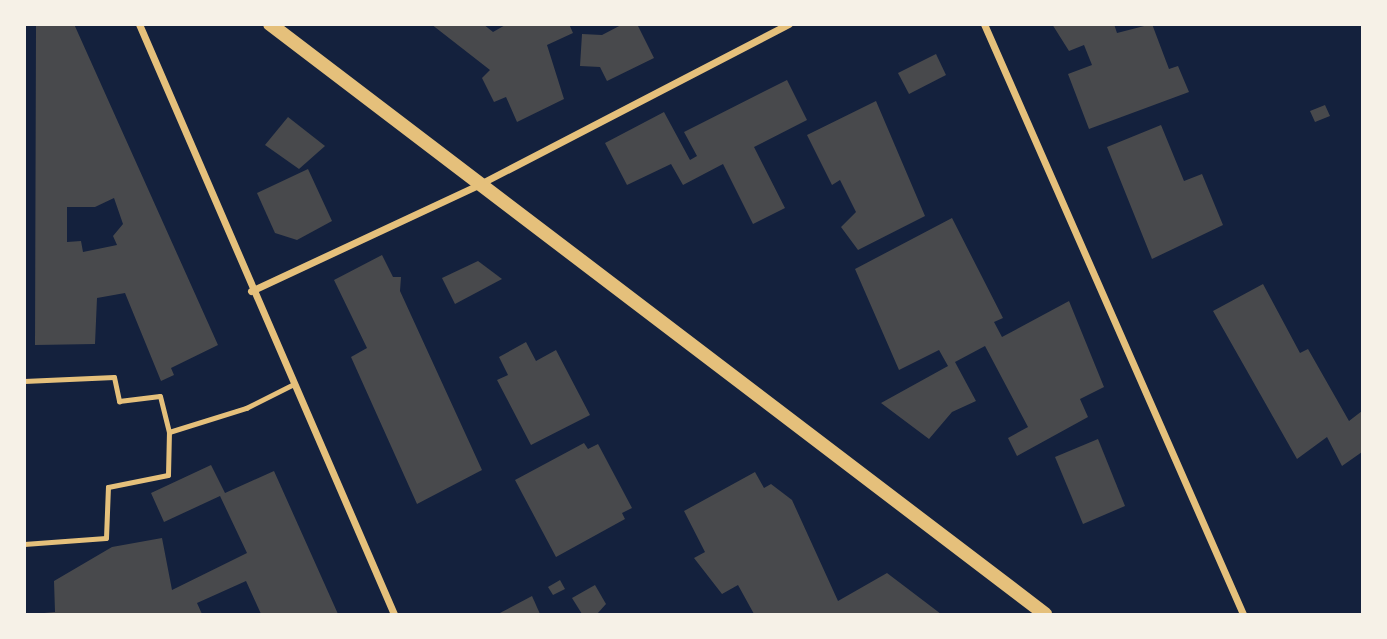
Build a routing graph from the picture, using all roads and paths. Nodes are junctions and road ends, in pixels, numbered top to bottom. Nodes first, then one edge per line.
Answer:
1 (139, 24) edge
2 (270, 24) edge
3 (789, 24) edge
4 (984, 24) edge
5 (478, 185) junction
6 (251, 291) junction
7 (24, 382) edge
8 (294, 384) junction
9 (169, 432) junction
10 (24, 544) edge
11 (394, 614) edge
12 (1045, 614) edge
13 (1243, 614) edge

1 - 6 street
2 - 5 main road
3 - 5 street
4 - 13 street
5 - 6 street
5 - 12 main road
6 - 8 street
7 - 9 lane
8 - 9 lane
8 - 11 street
9 - 10 lane

